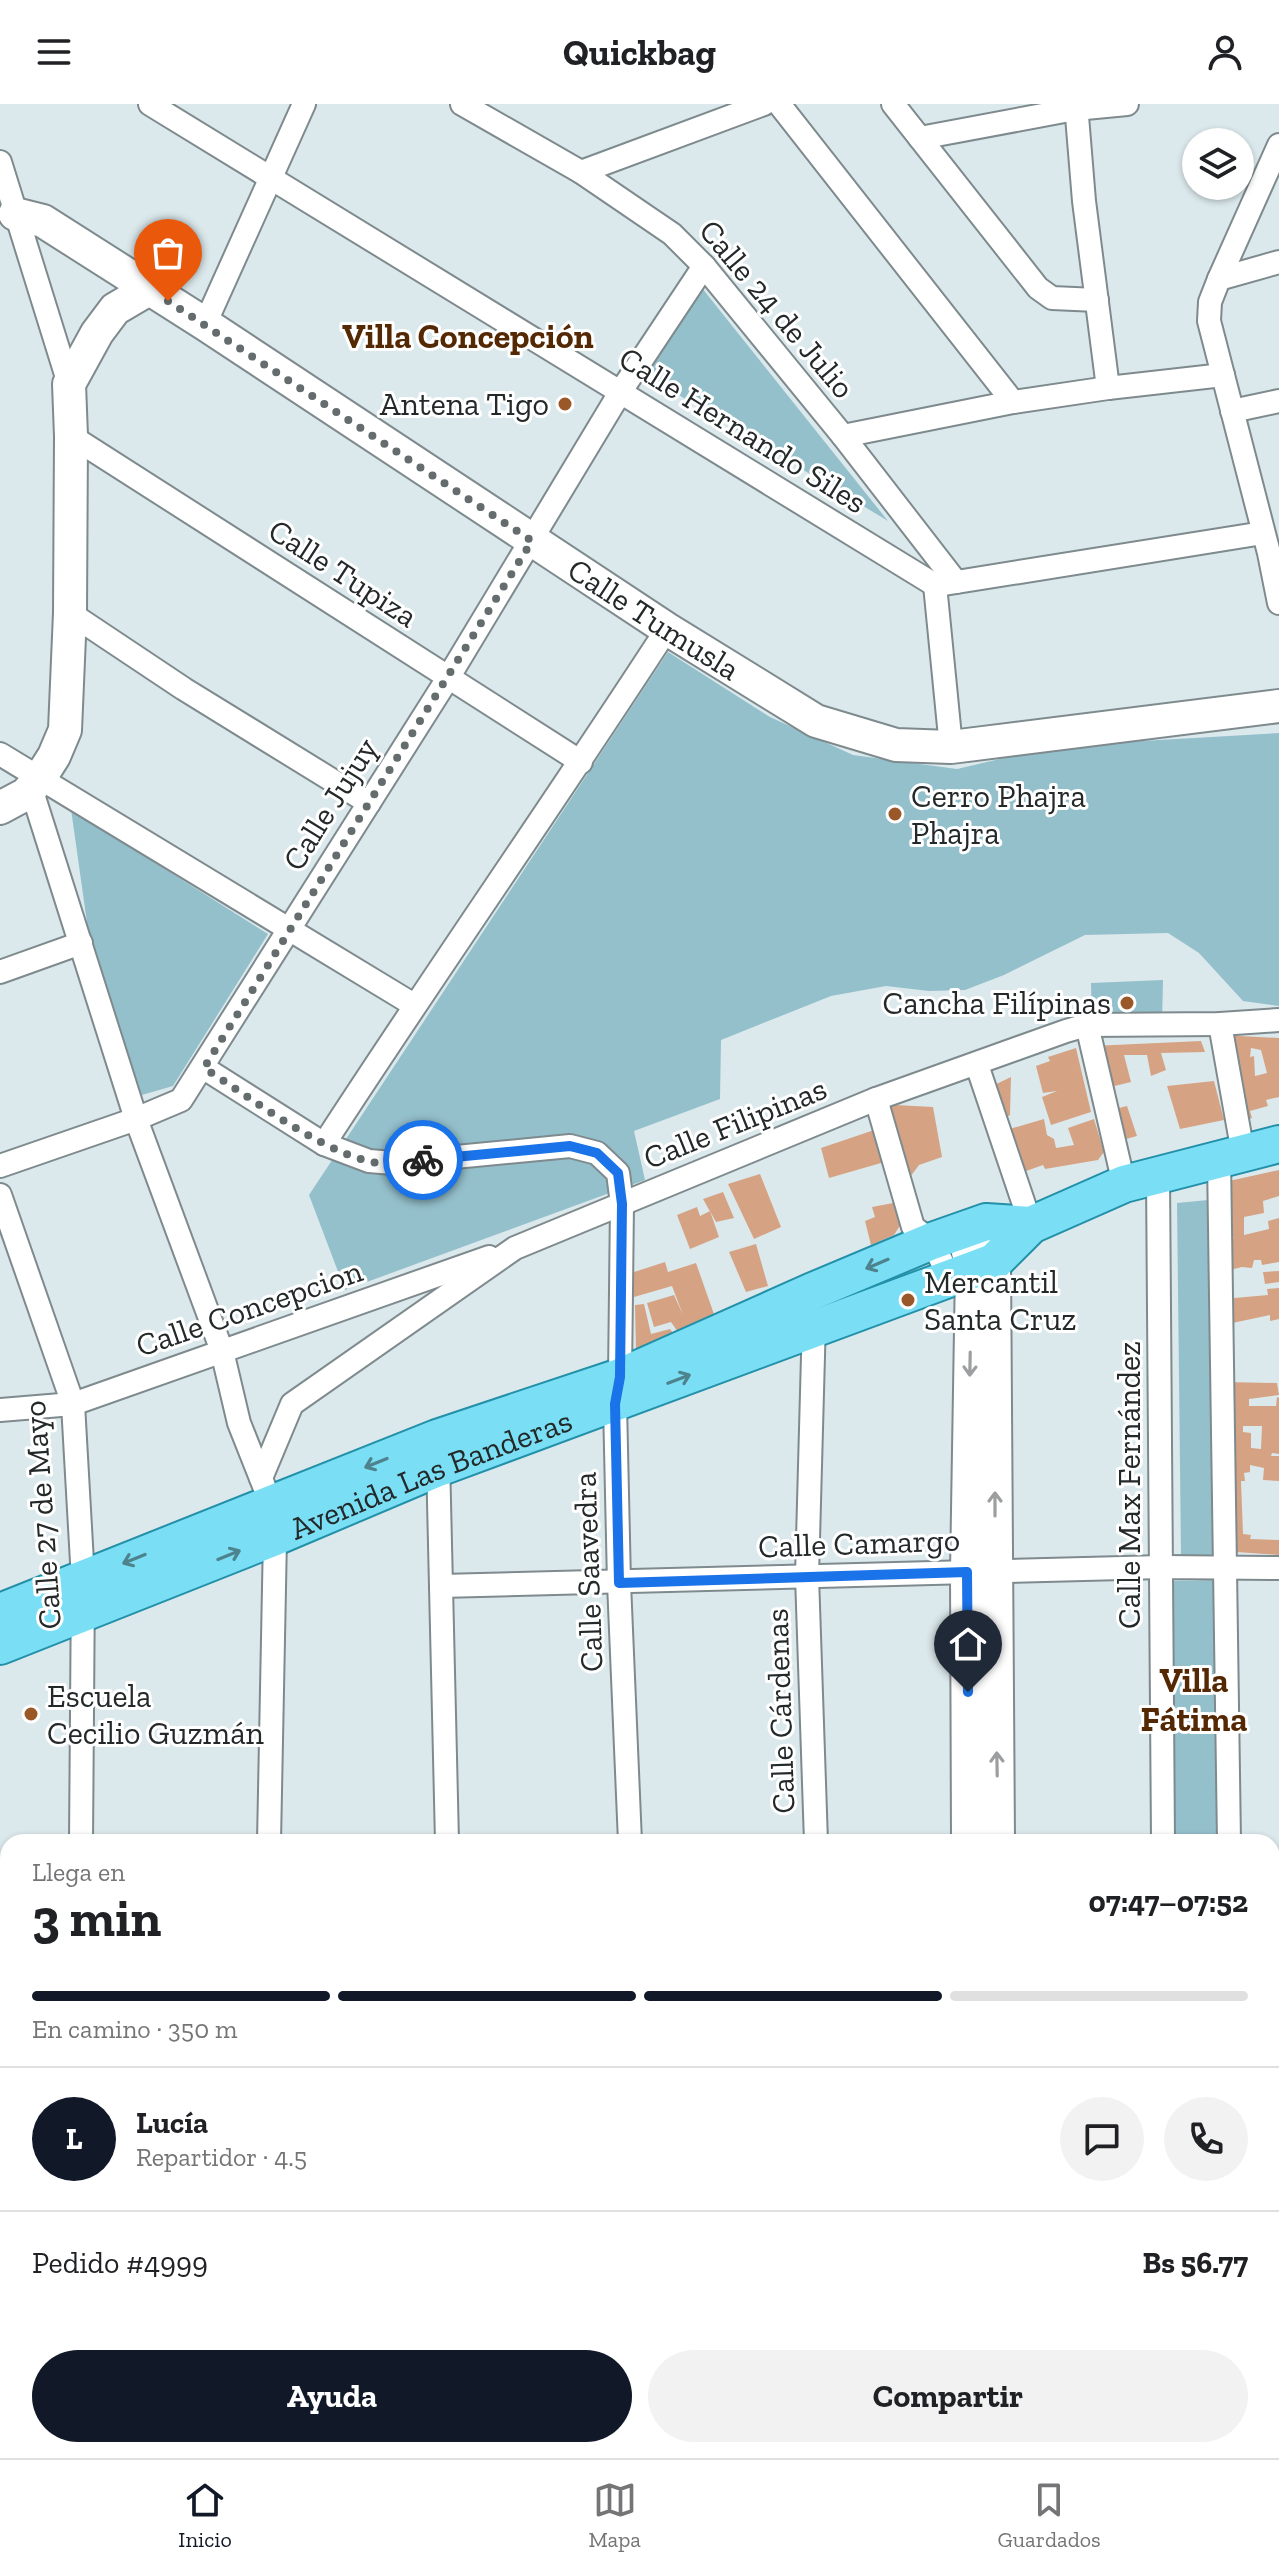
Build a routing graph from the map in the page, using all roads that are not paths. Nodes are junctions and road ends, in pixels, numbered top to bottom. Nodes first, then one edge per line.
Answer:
1 (150, 104) edge
2 (304, 104) edge
3 (462, 104) edge
4 (764, 104) edge
5 (779, 104) edge
6 (893, 104) edge
7 (1127, 104) edge
8 (1076, 106) edge
9 (920, 138) junction
10 (1279, 145) edge
11 (0, 162) edge
12 (581, 172) junction
13 (272, 178) junction
14 (15, 214) junction
15 (1279, 262) edge
16 (704, 266) junction
17 (1219, 279) junction
18 (149, 289) junction
19 (1097, 300) junction
20 (205, 324) junction
21 (1223, 375) junction
22 (69, 384) junction
23 (1108, 388) junction
24 (621, 391) junction
25 (1279, 401) edge
26 (1013, 402) junction
27 (1232, 411) junction
28 (71, 436) junction
29 (843, 436) junction
30 (532, 541) junction
31 (1270, 546) edge
32 (945, 584) junction
33 (1279, 603) edge
34 (70, 613) junction
35 (667, 629) junction
36 (448, 678) junction
37 (1279, 706) edge
38 (951, 747) junction
39 (0, 754) edge
40 (581, 762) junction
41 (36, 783) junction
42 (369, 803) junction
43 (0, 808) edge
44 (290, 928) junction
45 (81, 943) junction
46 (0, 972) edge
47 (414, 1005) junction
48 (1279, 1020) edge
49 (1220, 1024) junction
50 (1087, 1025) junction
51 (977, 1065) junction
52 (204, 1068) junction
53 (876, 1099) junction
54 (136, 1119) junction
55 (324, 1144) junction
56 (1279, 1144) edge
57 (1231, 1156) junction
58 (0, 1166) edge
59 (1141, 1179) junction
60 (0, 1195) edge
61 (622, 1204) junction
62 (1031, 1225) junction
63 (960, 1231) junction
64 (515, 1248) junction
65 (972, 1269) junction
66 (813, 1291) junction
67 (814, 1327) junction
68 (222, 1351) junction
69 (618, 1390) junction
70 (73, 1404) junction
71 (0, 1410) edge
72 (438, 1453) junction
73 (268, 1507) junction
74 (1162, 1567) junction
75 (1225, 1567) junction
76 (1279, 1568) edge
77 (981, 1573) junction
78 (807, 1576) junction
79 (619, 1583) junction
80 (441, 1586) junction
81 (83, 1596) junction
82 (0, 1612) edge
83 (0, 1646) edge
84 (81, 1834) edge
85 (269, 1834) edge
86 (447, 1834) edge
87 (630, 1834) edge
88 (816, 1834) edge
89 (968, 1834) edge
90 (997, 1834) edge
91 (1163, 1834) edge
92 (1229, 1834) edge

1 - 13 street, Calle Hernando Siles
2 - 13 street
3 - 12 street, Calle 24 de Julio
4 - 12 street
5 - 26 street
6 - 9 street
7 - 8 street
8 - 9 street
8 - 19 street
9 - 19 street
10 - 17 street
11 - 14 street
12 - 16 street, Calle 24 de Julio
13 - 20 street
13 - 24 street, Calle Hernando Siles
14 - 18 street, Calle Tumusla
14 - 22 street
15 - 17 street
16 - 24 street, Calle Jujuy
16 - 29 street, Calle 24 de Julio
17 - 21 street
18 - 20 street, Calle Tumusla
18 - 22 street
19 - 23 street
20 - 30 street, Calle Tumusla
21 - 23 street
21 - 27 street
22 - 28 street
23 - 26 street
24 - 30 street, Calle Jujuy
24 - 32 street, Calle Hernando Siles
25 - 27 street
26 - 29 street
27 - 31 street
28 - 34 street
28 - 36 street, Calle Tupiza
29 - 32 street, Calle 24 de Julio
30 - 35 street, Calle Tumusla
30 - 36 street, Calle Jujuy
31 - 32 street
31 - 33 street
32 - 38 street
34 - 41 street
34 - 42 street
35 - 38 street, Calle Tumusla
35 - 40 street
36 - 40 street, Calle Tupiza
36 - 42 street, Calle Jujuy
37 - 38 street, Calle Tumusla
39 - 41 street
40 - 47 street
41 - 43 street
41 - 44 street
41 - 45 street
42 - 44 street, Calle Jujuy
44 - 47 street
44 - 52 street, Calle Jujuy
45 - 46 street
45 - 54 street
47 - 55 street
48 - 49 street, Calle Filipinas
49 - 50 street, Calle Filipinas
49 - 57 street
50 - 51 street, Calle Filipinas
50 - 59 street, Calle Max Fernández
51 - 53 street, Calle Filipinas
51 - 62 street
52 - 54 street, Calle Jujuy
52 - 55 street, Calle Saavedra
53 - 61 street, Calle Filipinas
53 - 63 street
54 - 58 street
54 - 68 street
55 - 61 street, Calle Saavedra
56 - 57 main road, Avenida Las Banderas
57 - 59 main road, Avenida Las Banderas
57 - 75 street
59 - 62 main road, Avenida Las Banderas
59 - 74 street, Calle Max Fernández
60 - 70 street, Calle 27 de Mayo
61 - 64 street, Calle Filipinas
61 - 69 street, Calle Saavedra
62 - 63 main road, Avenida Las Banderas
62 - 65 main road, Avenida Las Banderas
63 - 65 street
63 -> 66 main road, Avenida Las Banderas
64 - 68 street, Calle Concepcion
64 - 73 street, Calle Filipinas
65 - 67 main road, Avenida Las Banderas
65 - 77 street
66 - 67 street, Calle Cárdenas
66 - 69 main road, Avenida Las Banderas
69 -> 67 main road, Avenida Las Banderas
67 - 78 street, Calle Cárdenas
68 - 70 street, Calle Concepcion
68 - 73 street
69 - 72 main road, Avenida Las Banderas
69 - 79 street, Calle Saavedra
70 - 71 street, Calle Concepcion
70 - 81 street, Calle 27 de Mayo
72 - 73 main road, Avenida Las Banderas
72 - 80 street
73 - 81 main road, Avenida Las Banderas
73 - 85 street
74 - 75 street, Calle Camargo
74 - 77 street, Calle Camargo
74 - 91 street, Calle Max Fernández
75 - 76 street, Calle Camargo
75 - 92 street
77 - 78 street, Calle Camargo
77 - 89 street
90 -> 77 street
78 - 79 street, Calle Camargo
78 - 88 street, Calle Cárdenas
79 - 80 street, Calle Camargo
79 - 87 street, Calle Saavedra
80 - 86 street
81 - 82 main road, Avenida Las Banderas
81 - 83 main road, Avenida Las Banderas
81 - 84 street, Calle 27 de Mayo

